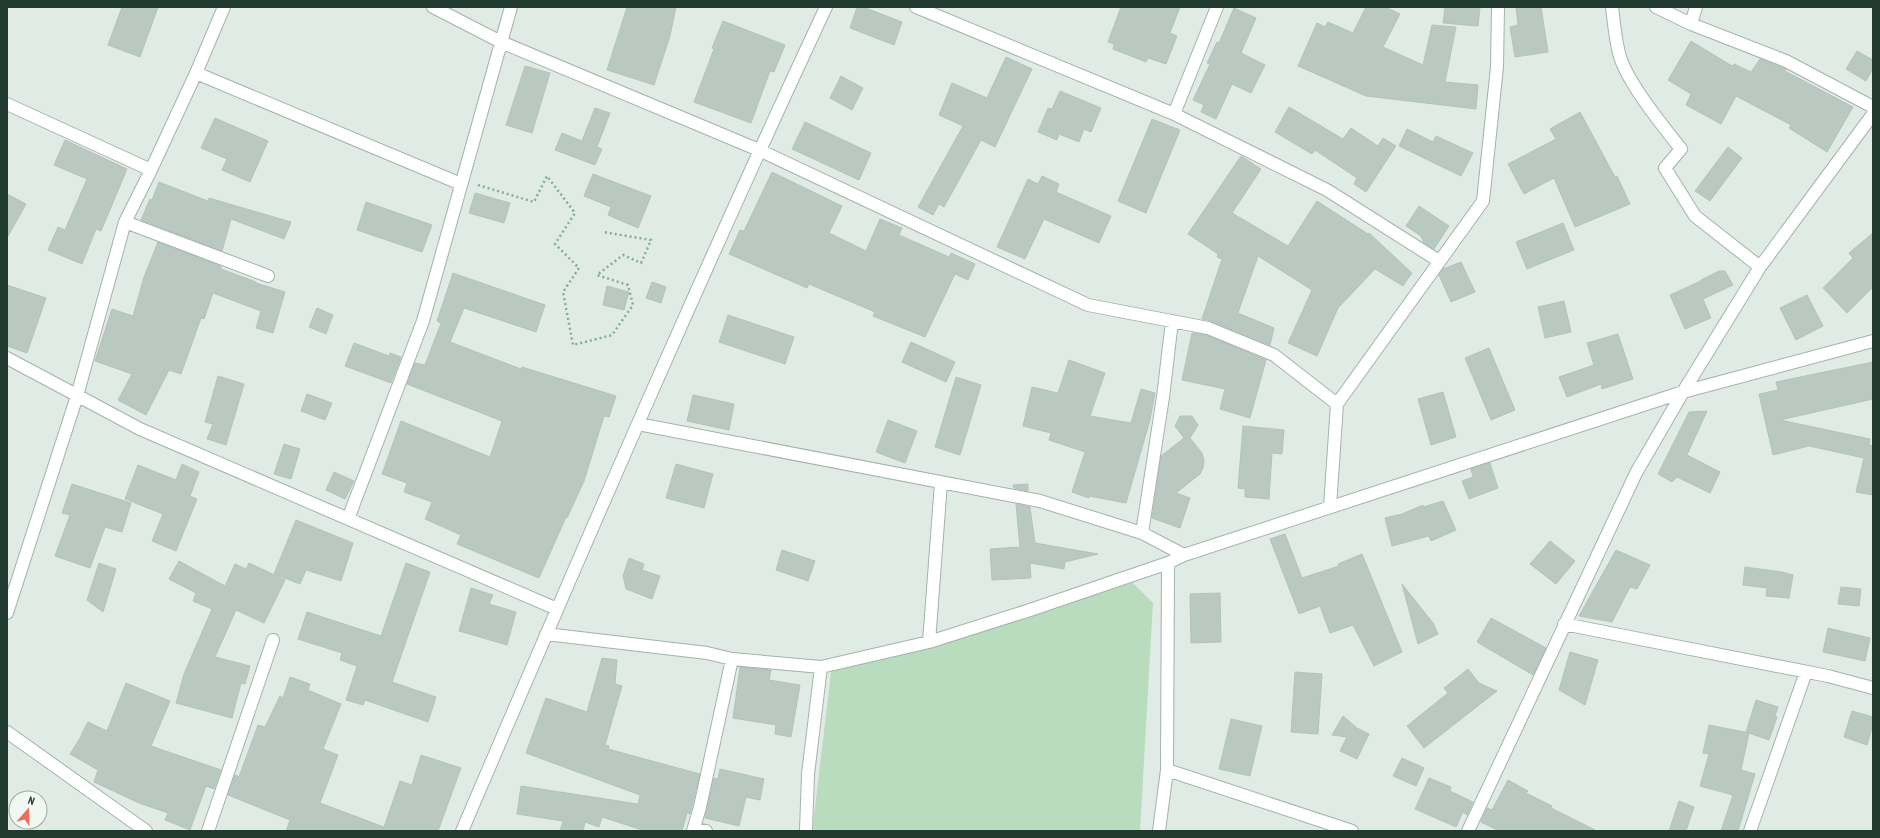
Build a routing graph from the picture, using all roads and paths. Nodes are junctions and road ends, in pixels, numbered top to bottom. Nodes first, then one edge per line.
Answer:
1 (224, 7) edge
2 (433, 7) edge
3 (511, 7) edge
4 (826, 7) edge
5 (916, 7) edge
6 (1217, 7) edge
7 (1498, 7) edge
8 (1612, 7) edge
9 (1656, 7) edge
10 (1696, 7) edge
11 (1691, 24) junction
12 (502, 42) junction
13 (196, 73) junction
14 (7, 104) edge
15 (1873, 107) edge
16 (1174, 114) junction
17 (1873, 114) edge
18 (759, 150) junction
19 (151, 170) junction
20 (461, 184) junction
21 (125, 222) junction
22 (602, 232) dead end
23 (1439, 261) junction
24 (1760, 267) junction
25 (268, 276) dead end
26 (1172, 321) junction
27 (1873, 341) edge
28 (7, 358) edge
29 (1683, 392) junction
30 (77, 396) junction
31 (1336, 404) junction
32 (638, 424) junction
33 (942, 483) junction
34 (1330, 507) junction
35 (348, 519) junction
36 (1142, 533) junction
37 (1184, 555) junction
38 (1168, 563) junction
39 (557, 609) junction
40 (7, 613) edge
41 (1564, 624) junction
42 (546, 634) junction
43 (273, 640) dead end
44 (929, 642) junction
45 (732, 659) junction
46 (821, 667) junction
47 (1806, 672) junction
48 (1873, 688) edge
49 (7, 732) edge
50 (1167, 770) junction
51 (698, 830) edge
52 (146, 831) edge
53 (208, 831) edge
54 (462, 831) edge
55 (806, 831) edge
56 (1159, 831) edge
57 (1352, 831) edge
58 (1468, 831) edge
59 (1750, 831) edge

1 - 13 street
2 - 12 street
3 - 12 street
4 - 18 street
5 - 16 street
6 - 16 street
7 - 23 street
8 - 24 street
9 - 11 street
10 - 11 street
11 - 15 street
12 - 18 street
12 - 20 street
13 - 19 street
13 - 20 street
14 - 19 street
16 - 23 street
17 - 24 street
18 - 26 street
18 - 32 street
19 - 21 street
20 - 22 path
20 - 35 street
21 - 25 street
21 - 30 street
23 - 31 street
24 - 29 street
26 - 31 street
26 - 36 street
27 - 29 street
28 - 30 street
29 - 34 street
29 - 41 street
30 - 35 street
30 - 40 street
31 - 34 street
32 - 33 street
32 - 39 street
33 - 36 street
33 - 44 street
34 - 37 street
35 - 39 street
36 - 37 street
37 - 38 street
38 - 44 street
38 - 50 street
39 - 42 street
41 - 47 street
41 - 58 street
42 - 45 street
42 - 54 street
43 - 53 street
44 - 46 street
45 - 46 street
45 - 51 street
46 - 55 street
47 - 48 street
47 - 59 street
49 - 52 street
50 - 56 street
50 - 57 street

